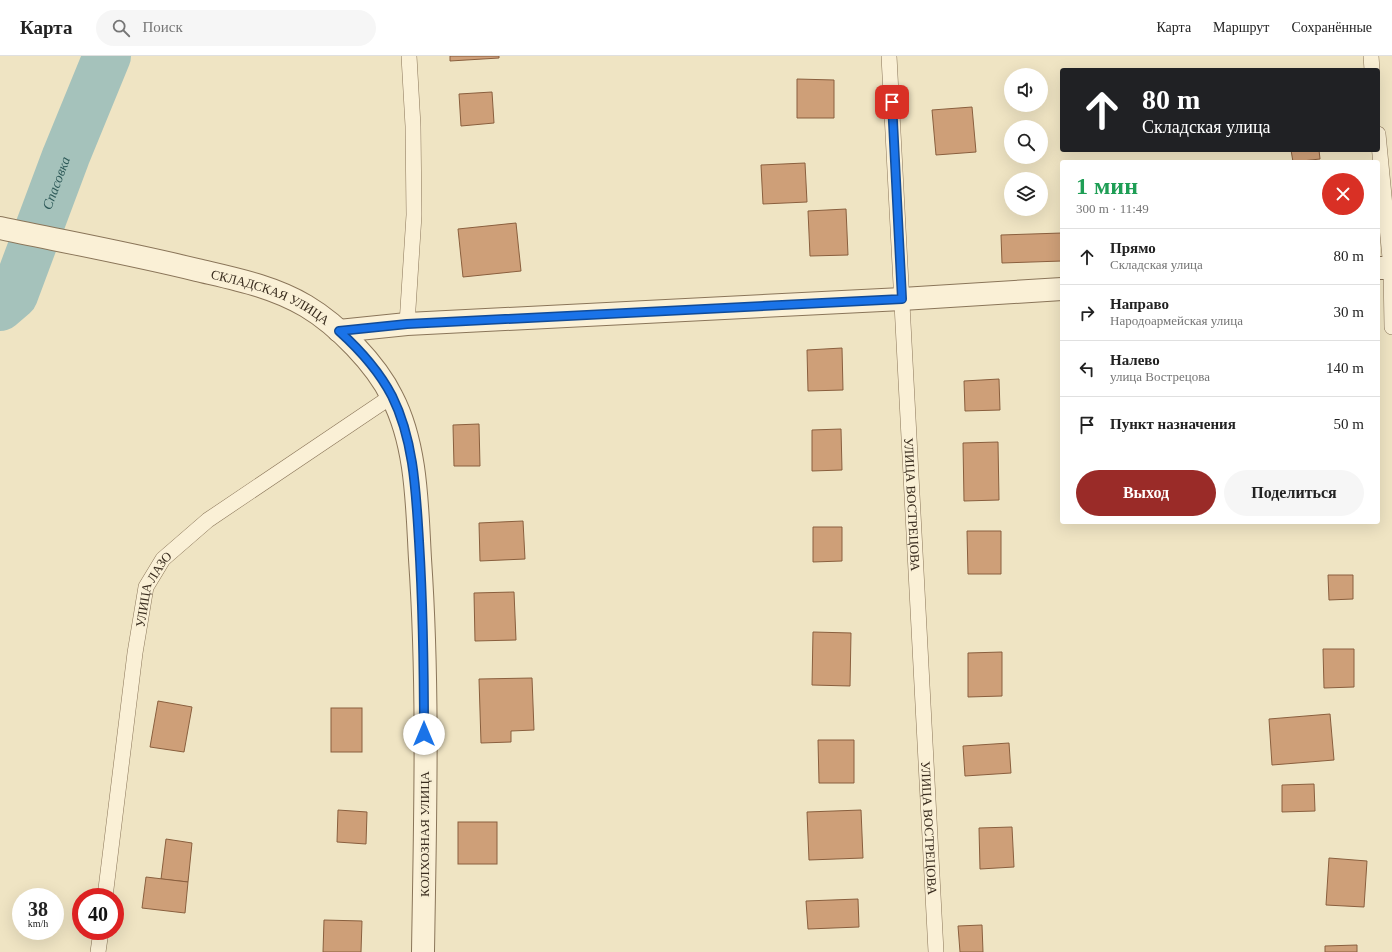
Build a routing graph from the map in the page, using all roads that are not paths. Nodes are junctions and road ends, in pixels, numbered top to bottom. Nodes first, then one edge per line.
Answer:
1 (409, 56) edge
2 (889, 56) edge
3 (1371, 56) edge
4 (1372, 68) edge
5 (1380, 164) edge
6 (0, 228) edge
7 (1387, 268) edge
8 (1060, 289) edge
9 (902, 299) junction
10 (407, 324) junction
11 (1392, 327) edge
12 (339, 331) junction
13 (392, 396) junction
14 (405, 429) joint
15 (106, 888) edge
16 (100, 940) edge
17 (98, 952) edge
18 (423, 952) edge
19 (936, 952) edge

1 - 10 lane
2 - 9 lane, УЛИЦА ВОСТРЕЦОВА
3 - 4 lane
5 - 7 lane
6 - 12 street, СКЛАДСКАЯ УЛИЦА
7 - 11 lane
8 - 9 street
9 - 10 street
9 - 19 lane, УЛИЦА ВОСТРЕЦОВА
10 - 12 street
12 - 13 street, СКЛАДСКАЯ УЛИЦА
13 - 14 street, СКЛАДСКАЯ УЛИЦА
13 - 15 lane, УЛИЦА ЛАЗО
14 - 18 street, КОЛХОЗНАЯ УЛИЦА
16 - 17 lane

